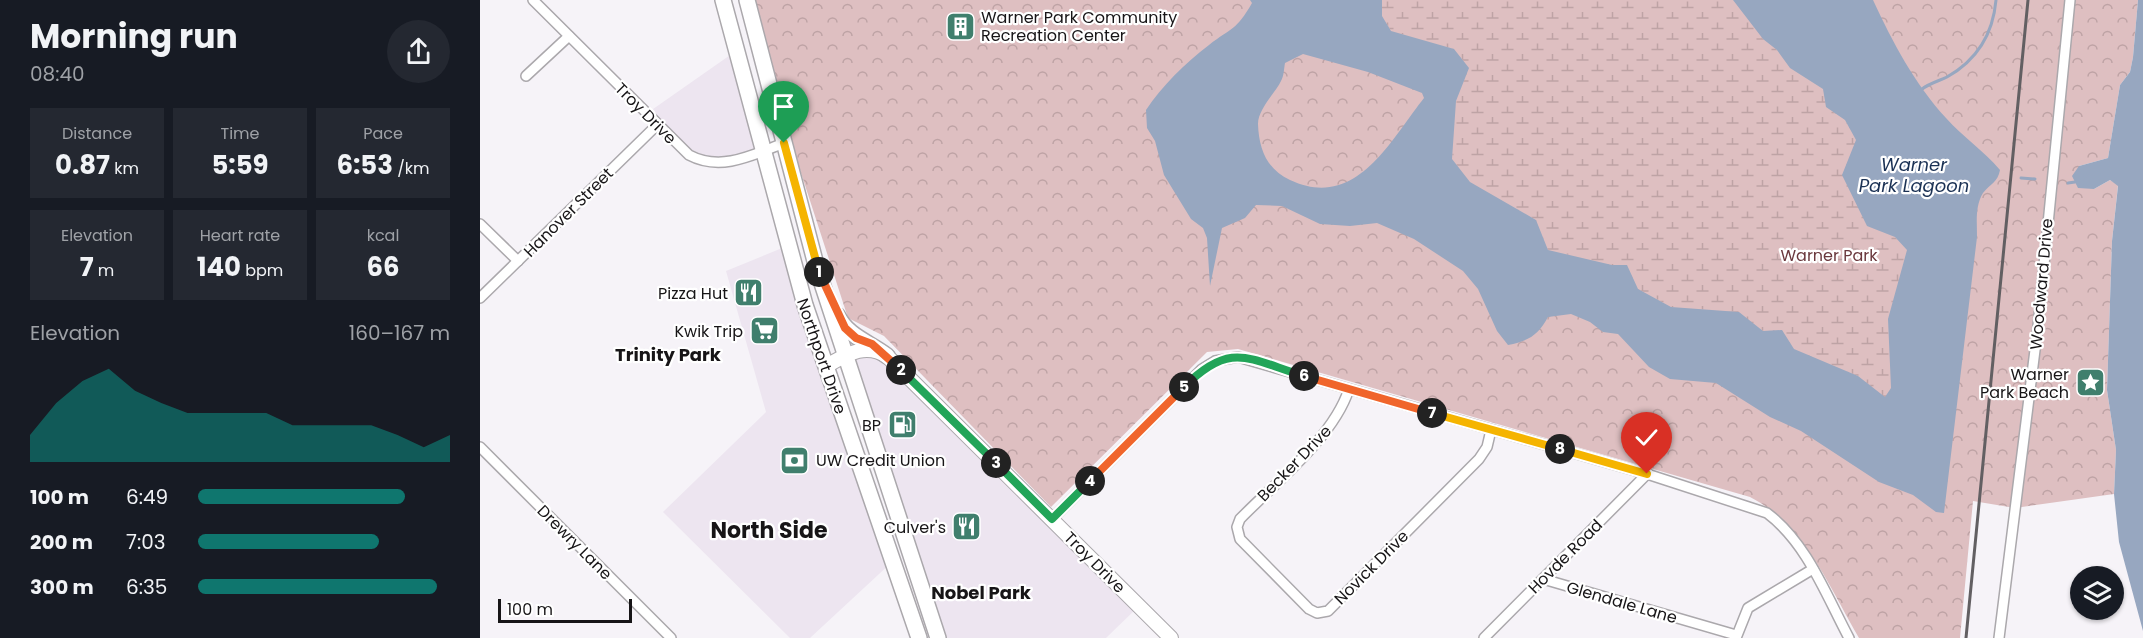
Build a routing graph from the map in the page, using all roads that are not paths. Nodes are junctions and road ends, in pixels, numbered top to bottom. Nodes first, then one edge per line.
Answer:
1 (533, 0) edge
2 (723, 0) edge
3 (747, 0) edge
4 (2070, 0) edge
5 (569, 36) junction
6 (526, 76) dead end
7 (657, 125) junction
8 (773, 147) junction
9 (480, 224) edge
10 (518, 261) junction
11 (816, 265) junction
12 (480, 298) edge
13 (844, 356) junction
14 (887, 356) junction
15 (826, 366) junction
16 (1349, 389) junction
17 (1491, 430) junction
18 (480, 447) edge
19 (1647, 474) junction
20 (870, 495) junction
21 (1052, 519) junction
22 (1238, 535) joint
23 (1813, 569) junction
24 (1543, 579) junction
25 (922, 593) junction
26 (1736, 637) edge
27 (670, 638) edge
28 (919, 638) edge
29 (938, 638) edge
30 (1171, 638) edge
31 (1484, 638) edge
32 (1849, 638) edge
33 (2000, 638) edge

1 - 5 street, Troy Drive
2 - 8 main road, Northport Drive
3 - 8 main road, Northport Drive
4 - 33 street, Woodward Drive
5 - 6 street
5 - 7 street, Troy Drive
7 - 8 street, Troy Drive
7 - 10 street, Hanover Street
8 - 11 main road, Northport Drive
8 - 15 main road, Northport Drive
9 - 10 street
10 - 12 street, Hanover Street
11 - 13 main road, Northport Drive
11 - 14 main road
13 - 14 street
13 - 15 street
13 - 25 main road, Northport Drive
14 - 21 street, Troy Drive
15 - 20 main road, Northport Drive
16 - 17 street
16 - 21 street
16 - 22 street, Becker Drive
17 - 19 street
17 - 22 street, Novick Drive
18 - 27 street, Drewry Lane
19 - 23 street
19 - 24 street, Hovde Road
20 - 25 main road
20 - 28 main road, Northport Drive
21 - 30 street, Troy Drive
23 - 26 street
23 - 32 street
24 - 26 street, Glendale Lane
24 - 31 street, Hovde Road
25 - 29 main road, Northport Drive

